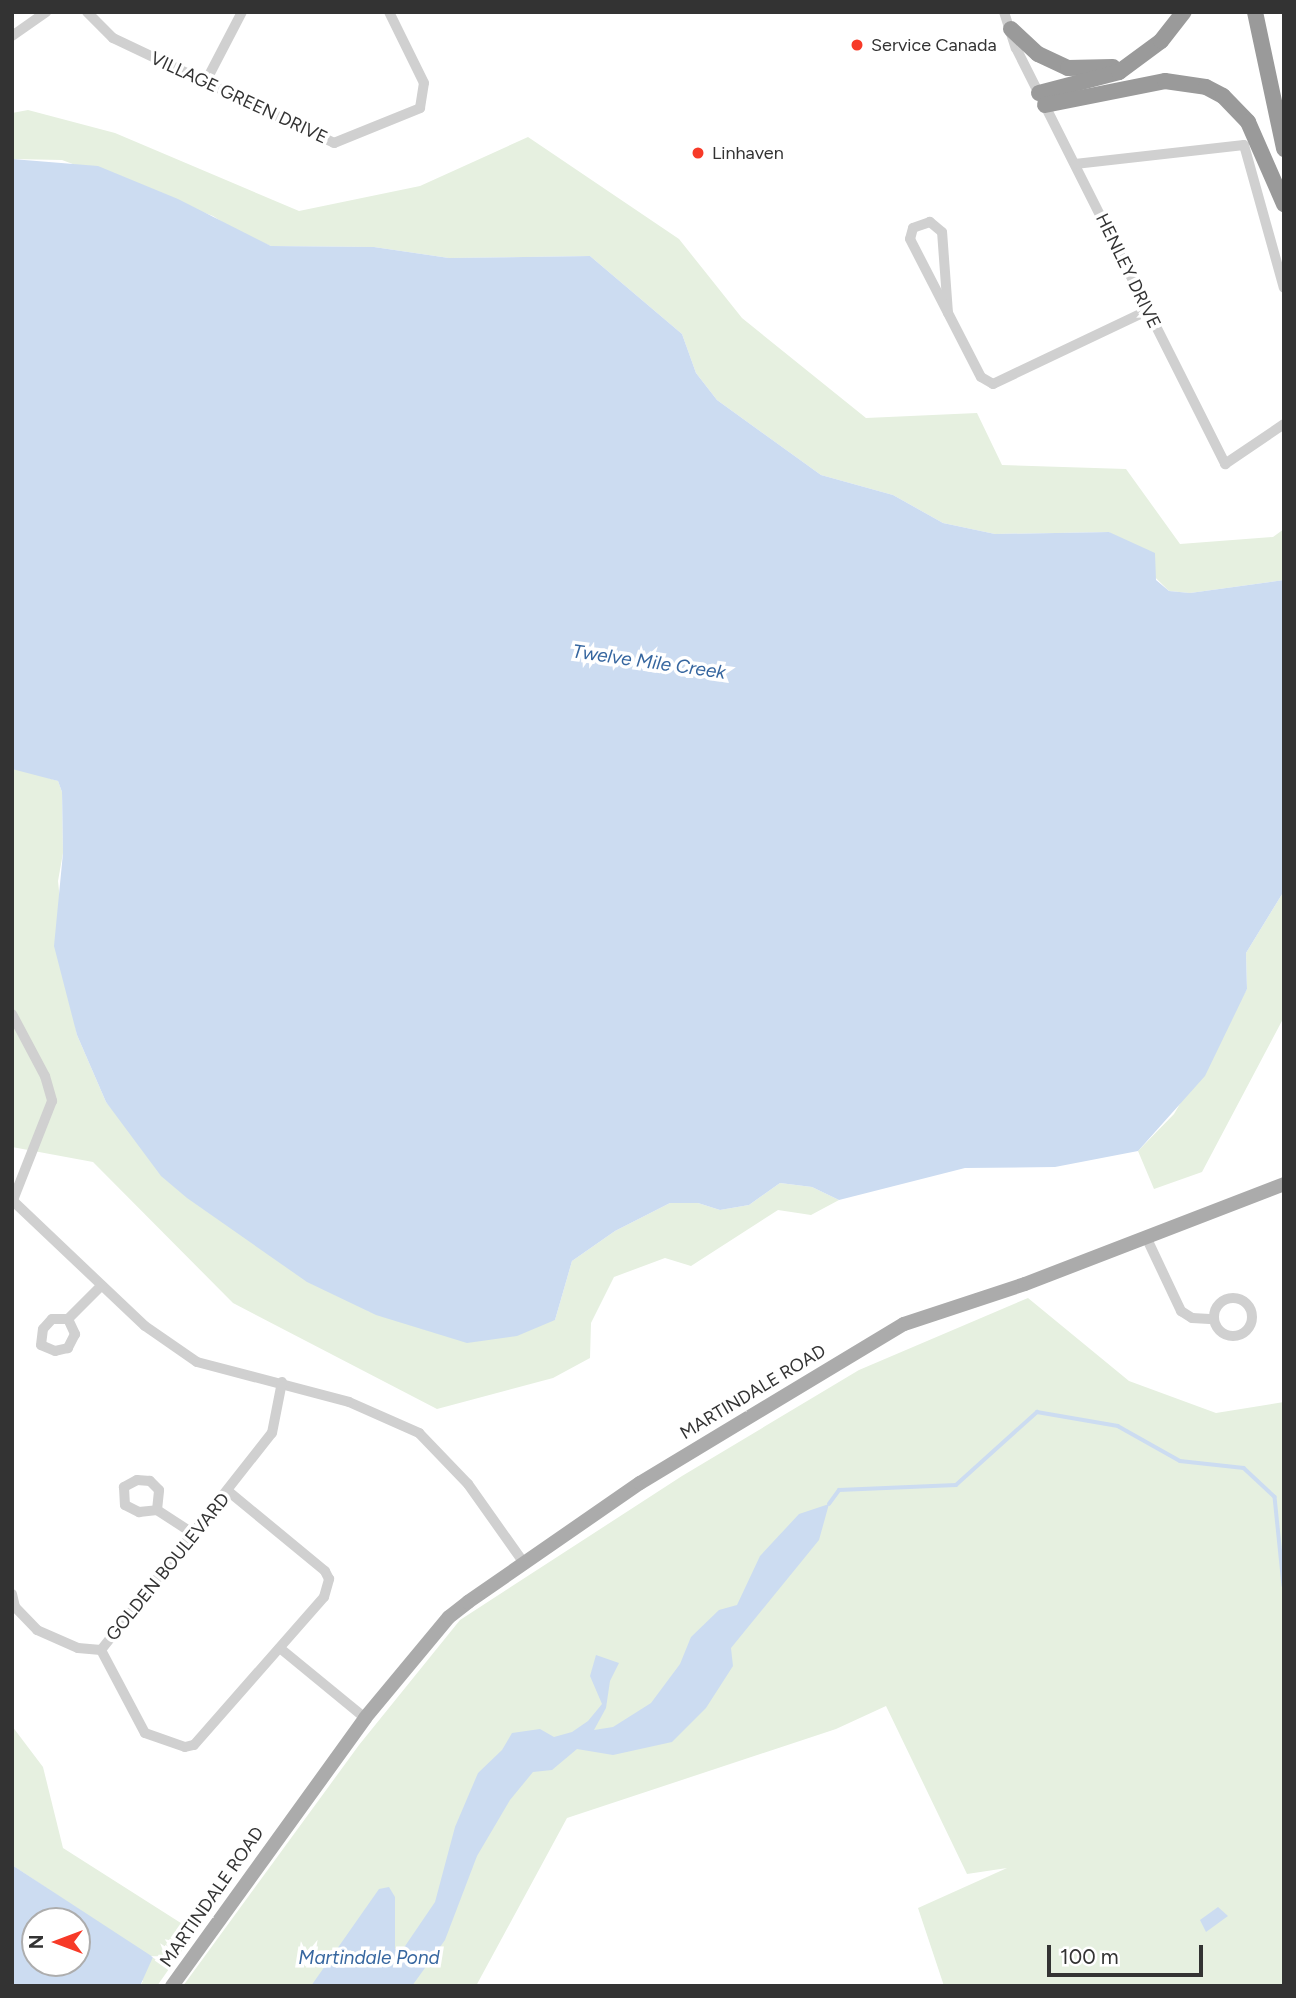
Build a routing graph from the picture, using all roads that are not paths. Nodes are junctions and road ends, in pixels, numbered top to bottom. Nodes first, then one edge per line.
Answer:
1 (46, 12) edge
2 (87, 12) edge
3 (242, 12) edge
4 (389, 12) edge
5 (1004, 12) edge
6 (1184, 12) edge
7 (1255, 12) edge
8 (1011, 29) junction
9 (12, 36) edge
10 (1145, 55) junction
11 (205, 83) junction
12 (1042, 99) junction
13 (1284, 149) edge
14 (1074, 164) junction
15 (1284, 204) edge
16 (1284, 288) edge
17 (1147, 311) junction
18 (948, 313) junction
19 (1284, 425) edge
20 (12, 1014) edge
21 (1284, 1184) edge
22 (13, 1200) edge
23 (1147, 1239) junction
24 (101, 1286) junction
25 (68, 1319) dead end
26 (1214, 1319) dead end
27 (282, 1382) junction
28 (229, 1492) junction
29 (157, 1510) dead end
30 (194, 1534) junction
31 (524, 1563) junction
32 (12, 1594) edge
33 (281, 1649) junction
34 (102, 1650) junction
35 (365, 1718) junction
36 (172, 1986) edge

1 - 9 street
2 - 11 street, VILLAGE GREEN DRIVE
3 - 11 street
4 - 11 street, VILLAGE GREEN DRIVE
5 - 8 street, HENLEY DRIVE
6 - 10 highway
7 - 13 highway
8 - 10 highway
8 - 12 street, HENLEY DRIVE
10 - 12 highway
12 - 14 street, HENLEY DRIVE
12 - 15 highway
14 - 16 street
14 - 17 street, HENLEY DRIVE
17 - 18 street
17 - 19 street, HENLEY DRIVE
18 - 18 street
20 - 22 street
21 - 23 main road, MARTINDALE ROAD
22 - 24 street
23 - 26 street
23 - 31 main road, MARTINDALE ROAD
24 - 25 street
24 - 27 street
27 - 28 street, GOLDEN BOULEVARD
27 - 31 street
28 - 30 street, GOLDEN BOULEVARD
28 - 33 street
29 - 30 street
30 - 34 street, GOLDEN BOULEVARD
31 - 35 main road, MARTINDALE ROAD
32 - 34 street, GOLDEN BOULEVARD
33 - 34 street
33 - 35 street
35 - 36 main road, MARTINDALE ROAD

